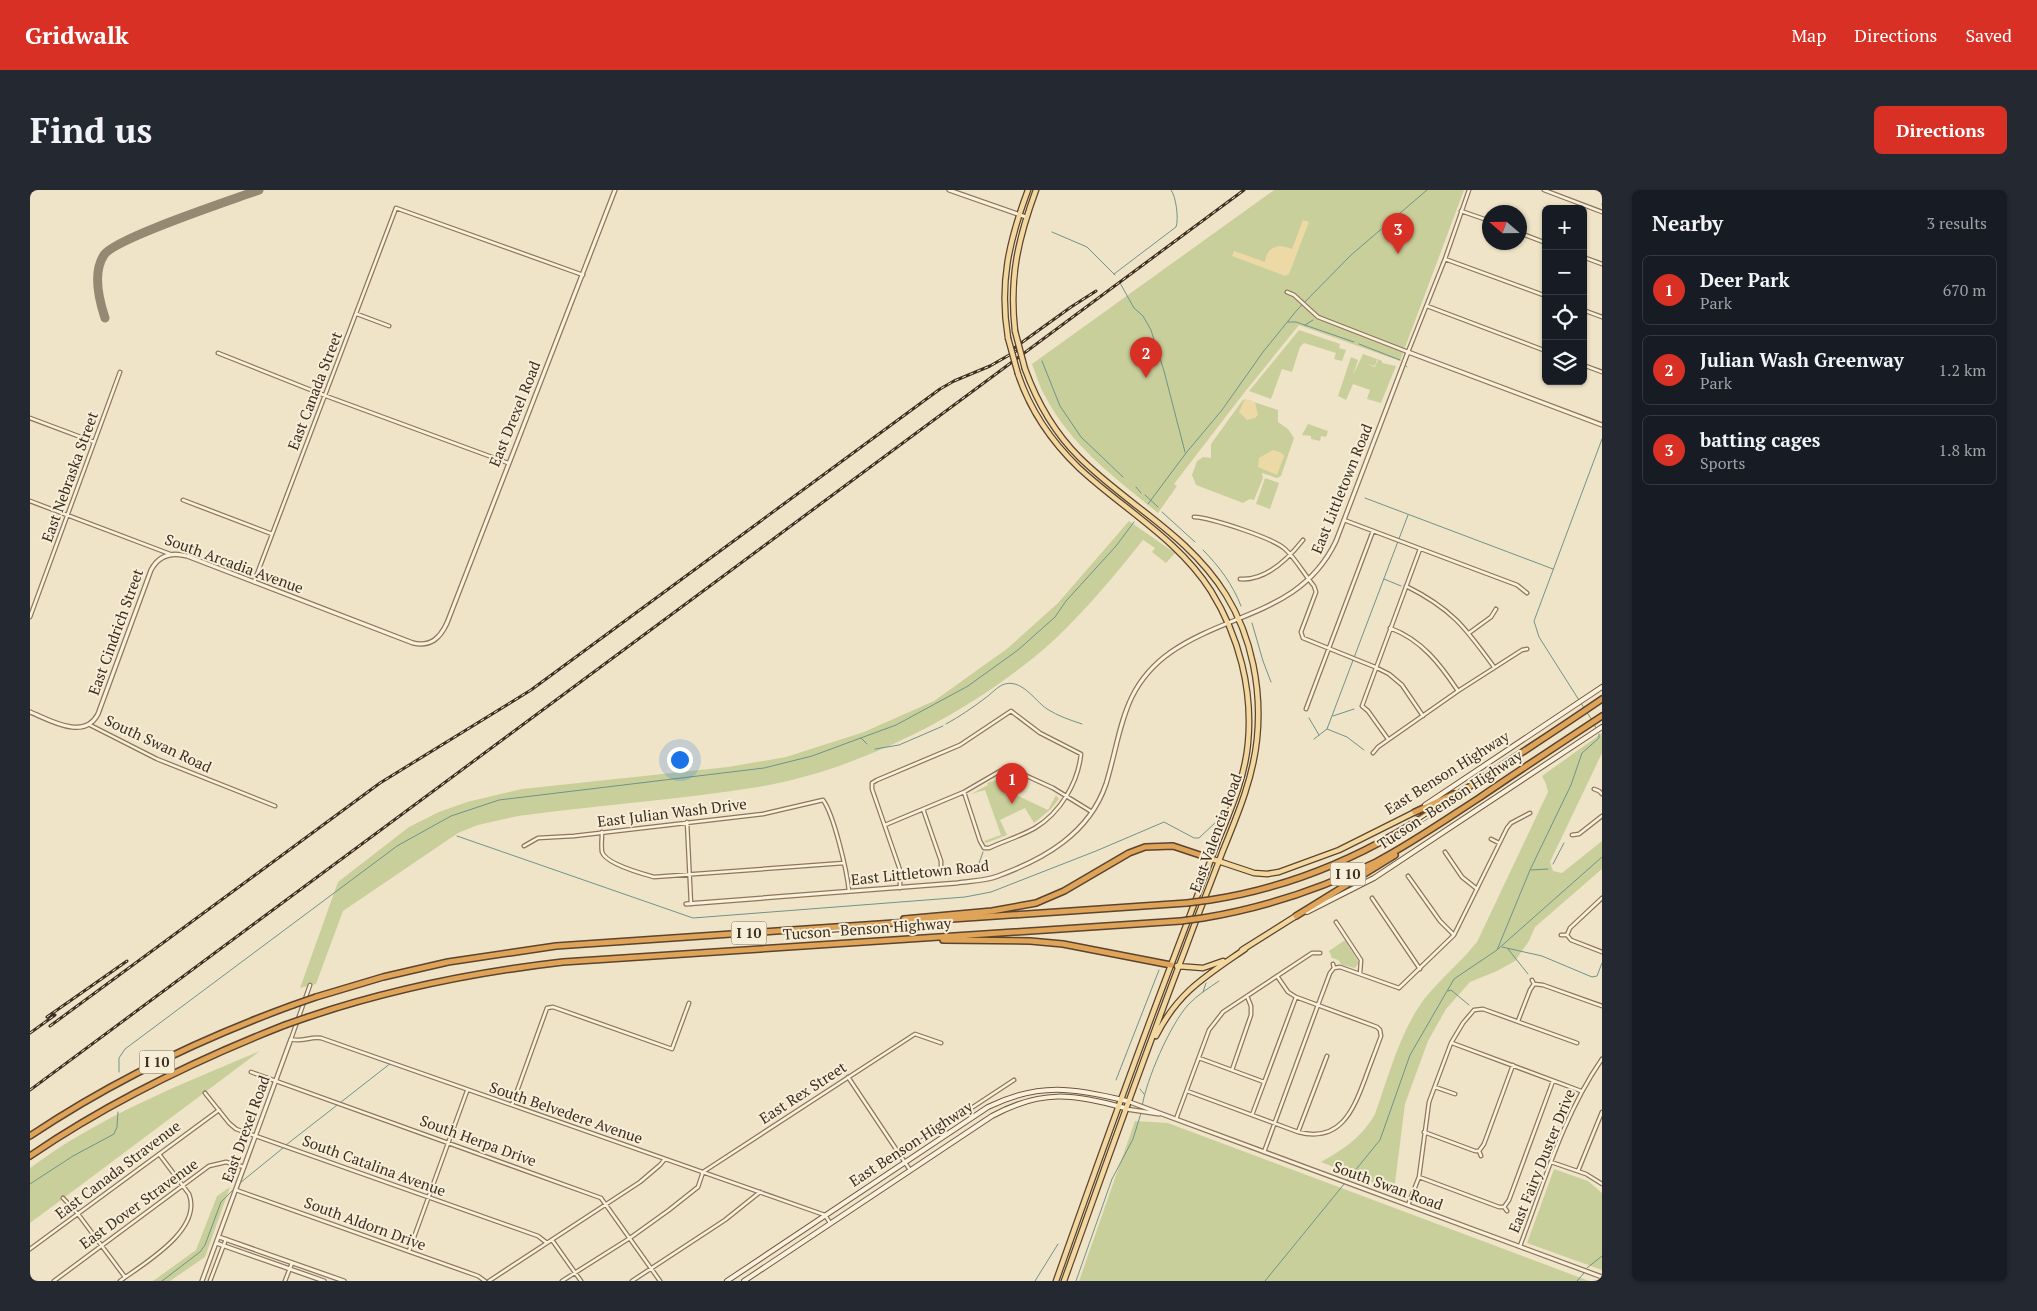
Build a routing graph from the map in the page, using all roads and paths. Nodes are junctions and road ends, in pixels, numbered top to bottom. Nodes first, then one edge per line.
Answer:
1 (615, 190) edge
2 (949, 190) edge
3 (1028, 190) edge
4 (1036, 190) edge
5 (1469, 190) edge
6 (1544, 190) edge
7 (1461, 211) junction
8 (1602, 212) edge
9 (1019, 215) junction
10 (1026, 218) junction
11 (1482, 218) edge
12 (1527, 236) edge
13 (1542, 241) edge
14 (1587, 258) edge
15 (1445, 259) junction
16 (1602, 264) edge
17 (583, 275) junction
18 (1287, 292) dead end
19 (1543, 295) edge
20 (1427, 306) junction
21 (1587, 311) edge
22 (357, 314) junction
23 (1602, 317) edge
24 (388, 326) dead end
25 (1542, 349) edge
26 (1408, 352) junction
27 (218, 353) dead end
28 (1587, 366) edge
29 (120, 372) dead end
30 (1602, 372) edge
31 (326, 396) junction
32 (30, 418) edge
33 (1602, 425) edge
34 (94, 442) junction
35 (508, 463) junction
36 (183, 500) dead end
37 (30, 501) edge
38 (68, 515) junction
39 (1194, 517) dead end
40 (1344, 520) junction
41 (1373, 531) junction
42 (272, 534) junction
43 (1303, 540) dead end
44 (1420, 549) junction
45 (170, 554) junction
46 (1290, 557) junction
47 (1240, 579) dead end
48 (1309, 580) junction
49 (254, 582) junction
50 (1406, 586) junction
51 (1527, 593) dead end
52 (1496, 610) dead end
53 (30, 617) edge
54 (1238, 618) junction
55 (1229, 623) junction
56 (1390, 628) junction
57 (1469, 633) junction
58 (431, 643) joint
59 (1328, 649) junction
60 (1527, 649) dead end
61 (1375, 667) junction
62 (1494, 667) junction
63 (1602, 687) edge
64 (1458, 691) junction
65 (1602, 699) edge
66 (1306, 709) dead end
67 (30, 712) edge
68 (1423, 716) junction
69 (1600, 718) edge
70 (90, 725) junction
71 (1601, 728) edge
72 (1388, 739) junction
73 (1373, 753) dead end
74 (1470, 786) junction
75 (1594, 789) dead end
76 (964, 792) junction
77 (1602, 794) edge
78 (1065, 796) junction
79 (1479, 797) junction
80 (275, 806) dead end
81 (924, 809) junction
82 (1092, 812) junction
83 (1415, 812) junction
84 (1530, 813) dead end
85 (1602, 816) edge
86 (687, 822) junction
87 (885, 825) junction
88 (602, 832) junction
89 (1572, 835) dead end
90 (1491, 839) dead end
91 (1500, 843) junction
92 (524, 846) dead end
93 (1445, 852) dead end
94 (1212, 859) junction
95 (1219, 861) junction
96 (844, 863) junction
97 (941, 869) dead end
98 (690, 875) junction
99 (1408, 876) dead end
100 (900, 888) junction
101 (1477, 889) junction
102 (849, 891) junction
103 (1372, 898) dead end
104 (1602, 898) edge
105 (686, 904) dead end
106 (691, 904) junction
107 (1296, 916) junction
108 (1336, 922) dead end
109 (800, 929) junction
110 (1454, 935) junction
111 (1562, 935) dead end
112 (1567, 935) junction
113 (900, 940) junction
114 (1245, 949) junction
115 (1602, 952) edge
116 (1320, 953) dead end
117 (1170, 965) junction
118 (1178, 966) junction
119 (1420, 969) junction
120 (1360, 974) junction
121 (1277, 976) junction
122 (1532, 980) dead end
123 (310, 984) dead end
124 (1534, 984) junction
125 (1246, 996) junction
126 (1296, 997) junction
127 (690, 1003) dead end
128 (1477, 1003) dead end
129 (1318, 1005) junction
130 (1602, 1006) edge
131 (1479, 1008) junction
132 (1518, 1021) junction
133 (290, 1039) junction
134 (941, 1043) dead end
135 (1451, 1043) junction
136 (1577, 1043) dead end
137 (1146, 1055) junction
138 (1327, 1056) dead end
139 (1199, 1058) junction
140 (1602, 1059) edge
141 (1513, 1066) junction
142 (1232, 1070) junction
143 (251, 1072) dead end
144 (848, 1077) junction
145 (1014, 1080) dead end
146 (275, 1081) junction
147 (1554, 1081) junction
148 (1264, 1082) junction
149 (1435, 1086) junction
150 (468, 1090) junction
151 (1186, 1091) junction
152 (1581, 1091) junction
153 (205, 1093) dead end
154 (1455, 1094) dead end
155 (1121, 1100) junction
156 (1128, 1101) junction
157 (512, 1106) junction
158 (1118, 1107) junction
159 (1125, 1108) junction
160 (219, 1110) junction
161 (1602, 1112) edge
162 (1252, 1115) junction
163 (1167, 1116) junction
164 (1176, 1119) junction
165 (1275, 1123) junction
166 (1298, 1132) junction
167 (1424, 1132) junction
168 (30, 1136) edge
169 (255, 1136) junction
170 (448, 1143) junction
171 (1479, 1151) junction
172 (1264, 1152) junction
173 (159, 1154) junction
174 (900, 1155) junction
175 (30, 1156) edge
176 (1481, 1156) dead end
177 (665, 1159) junction
178 (905, 1162) junction
179 (1551, 1162) junction
180 (244, 1167) junction
181 (910, 1170) junction
182 (1578, 1171) junction
183 (703, 1172) junction
184 (1419, 1177) junction
185 (1602, 1184) edge
186 (183, 1185) junction
187 (236, 1190) junction
188 (760, 1192) junction
189 (429, 1197) junction
190 (63, 1198) dead end
191 (607, 1204) junction
192 (1408, 1205) junction
193 (1504, 1207) junction
194 (1507, 1211) dead end
195 (78, 1214) junction
196 (825, 1215) junction
197 (830, 1223) junction
198 (218, 1236) junction
199 (630, 1238) junction
200 (226, 1239) junction
201 (552, 1240) junction
202 (216, 1243) junction
203 (548, 1243) junction
204 (223, 1245) junction
205 (101, 1246) junction
206 (1520, 1246) junction
207 (30, 1249) edge
208 (409, 1251) junction
209 (292, 1262) junction
210 (290, 1269) junction
211 (650, 1269) junction
212 (576, 1272) junction
213 (1602, 1277) edge
214 (125, 1278) junction
215 (330, 1279) edge
216 (54, 1281) edge
217 (120, 1281) edge
218 (202, 1281) edge
219 (210, 1281) edge
220 (285, 1281) edge
221 (324, 1281) edge
222 (344, 1281) edge
223 (485, 1281) edge
224 (489, 1281) edge
225 (562, 1281) edge
226 (581, 1281) edge
227 (632, 1281) edge
228 (660, 1281) edge
229 (727, 1281) edge
230 (744, 1281) edge
231 (1056, 1281) edge
232 (1064, 1281) edge

1 - 17 street, East Drexel Road
2 - 9 street
3 - 9 main road, East Valencia Road
4 - 10 main road, East Valencia Road
5 - 7 street, East Littletown Road
6 - 8 street
7 - 11 street
7 - 15 street, East Littletown Road
9 - 10 street
9 - 55 main road, East Valencia Road, bridge
10 - 54 main road, East Valencia Road, bridge
12 - 13 street
14 - 16 street
15 - 19 street
15 - 20 street, East Littletown Road
17 - 22 street, East Canada Street
17 - 35 street, East Drexel Road
18 - 26 street
20 - 25 street
20 - 26 street, East Littletown Road
21 - 23 street
22 - 24 street
22 - 31 street, East Canada Street
26 - 33 street
26 - 40 street, East Littletown Road
27 - 31 street
28 - 30 street
29 - 34 street, East Nebraska Street
31 - 35 street
31 - 42 street, East Canada Street
32 - 34 street
34 - 38 street, East Nebraska Street
35 - 58 street, East Drexel Road
36 - 42 street
37 - 38 street, South Arcadia Avenue
38 - 45 street, South Arcadia Avenue
38 - 53 street, East Nebraska Street
39 - 46 street
40 - 41 street
40 - 48 street, East Littletown Road
41 - 44 street
41 - 59 street
42 - 49 street, East Canada Street
43 - 46 street
44 - 50 street
44 - 51 street
45 - 49 street, South Arcadia Avenue
45 - 70 street, East Cindrich Street
46 - 47 street
46 - 48 street
48 - 54 street, East Littletown Road
48 - 59 street
49 - 58 street, South Arcadia Avenue
50 - 56 street
50 - 57 street
52 - 57 street
54 - 55 street, East Littletown Road
54 - 95 main road, East Valencia Road
55 - 82 street, East Littletown Road
55 - 94 main road, East Valencia Road
56 - 61 street
56 - 64 street
57 - 62 street
59 - 61 street
59 - 66 street
60 - 62 street
61 - 68 street
61 - 72 street
62 - 64 street
63 - 83 main road, East Benson Highway
64 - 68 street
65 - 74 highway, Tucson–Benson Highway / I 10
67 - 70 street, South Swan Road
68 - 72 street
69 - 79 highway, Tucson–Benson Highway / I 10
70 - 80 street, South Swan Road
71 - 107 main road
72 - 73 street
74 - 83 highway
74 - 109 highway, Tucson–Benson Highway / I 10, bridge
75 - 77 street
76 - 78 street
76 - 78 street
76 - 81 street
78 - 82 street
78 - 87 street
79 - 107 highway
79 - 113 highway, Tucson–Benson Highway / I 10, bridge
81 - 87 street
81 - 97 street
82 - 100 street, East Littletown Road
83 - 95 main road, East Benson Highway
84 - 91 street
85 - 89 street
86 - 88 street, East Julian Wash Drive
86 - 96 street, East Julian Wash Drive
86 - 98 street
87 - 100 street
88 - 92 street, East Julian Wash Drive
88 - 98 street
90 - 91 street
91 - 101 street
93 - 101 street
94 - 95 main road, East Benson Highway
94 - 109 highway
94 - 117 main road, East Valencia Road
95 - 118 main road, East Valencia Road
96 - 98 street
96 - 102 street
98 - 106 street
99 - 110 street
100 - 102 street, East Littletown Road
101 - 110 street
102 - 106 street, East Littletown Road
103 - 119 street
104 - 112 street
105 - 106 street, East Littletown Road
107 - 114 main road
108 - 120 street
109 - 168 highway, Tucson–Benson Highway / I 10, bridge
110 - 119 street
111 - 112 street
112 - 115 street
113 - 117 highway
113 - 175 highway, Tucson–Benson Highway / I 10, bridge
114 - 118 main road
114 - 137 main road
116 - 121 street
117 - 118 main road
117 - 155 main road, East Valencia Road
118 - 137 main road, East Valencia Road
119 - 120 street
120 - 129 street
121 - 125 street
121 - 126 street
122 - 124 street
123 - 133 street, East Drexel Road
124 - 130 street
124 - 132 street
125 - 139 street
125 - 142 street
126 - 129 street
126 - 148 street
127 - 157 street
128 - 131 street
129 - 165 street
129 - 166 street
131 - 132 street
131 - 135 street
132 - 136 street
133 - 146 street, East Drexel Road
133 - 150 street, South Belvedere Avenue
134 - 144 street, East Rex Street
135 - 141 street
135 - 149 street
137 - 156 main road, East Valencia Road
138 - 166 street
139 - 142 street
139 - 151 street
140 - 152 street, East Fairy Duster Drive
141 - 147 street
141 - 171 street
142 - 148 street
143 - 146 street, South Herpa Drive
144 - 174 street
144 - 183 street, East Rex Street
145 - 174 street, East Benson Highway
146 - 169 street, East Drexel Road
146 - 170 street, South Herpa Drive
147 - 152 street
147 - 193 street
148 - 162 street
149 - 154 street
149 - 167 street
150 - 157 street, South Belvedere Avenue
150 - 170 street
151 - 162 street
151 - 164 street
152 - 179 street, East Fairy Duster Drive
153 - 160 street, South Catalina Avenue
155 - 156 main road, East Benson Highway
155 - 158 main road, East Valencia Road
155 - 178 main road, East Benson Highway
156 - 159 main road, East Valencia Road
156 - 163 street, South Swan Road
157 - 177 street, South Belvedere Avenue
158 - 159 main road, East Benson Highway
158 - 181 main road, East Benson Highway
158 - 231 main road, East Valencia Road
159 - 163 street, South Swan Road
159 - 232 main road, East Valencia Road
160 - 169 street, South Catalina Avenue
160 - 173 street, East Canada Stravenue
161 - 182 street
162 - 165 street
163 - 164 street, South Swan Road
164 - 172 street, South Swan Road
165 - 166 street
165 - 172 street
167 - 171 street
167 - 184 street
169 - 180 street, East Drexel Road
169 - 189 street, South Catalina Avenue
170 - 189 street
170 - 191 street, South Herpa Drive
171 - 176 street
172 - 192 street, South Swan Road
173 - 186 street
173 - 195 street, East Canada Stravenue
174 - 178 street
177 - 183 street, South Belvedere Avenue
177 - 191 street
178 - 181 street
178 - 196 main road, East Benson Highway
179 - 182 street
179 - 206 street, East Fairy Duster Drive
180 - 186 street, East Dover Stravenue
180 - 187 street, East Drexel Road
181 - 197 main road, East Benson Highway
182 - 185 street
183 - 188 street, South Belvedere Avenue
183 - 199 street
184 - 192 street
184 - 193 street
186 - 205 street, East Dover Stravenue
186 - 214 street
187 - 198 street, East Drexel Road
187 - 208 street, South Aldorn Drive
188 - 196 street, South Belvedere Avenue
188 - 211 street
189 - 203 street, South Catalina Avenue
189 - 208 street
190 - 195 street
191 - 199 street, South Herpa Drive
191 - 201 street
192 - 206 street, South Swan Road
193 - 194 street
195 - 205 street
195 - 207 street, East Canada Stravenue
196 - 197 street
196 - 229 main road, East Benson Highway
197 - 230 main road, East Benson Highway
198 - 200 street
198 - 202 street, East Drexel Road
199 - 211 street, South Herpa Drive
199 - 212 street
200 - 204 street
200 - 209 street
201 - 203 street
201 - 212 street
202 - 204 street
202 - 218 street, East Drexel Road
203 - 224 street
204 - 210 street
204 - 219 street
205 - 214 street
205 - 216 street, East Dover Stravenue
206 - 213 street, South Swan Road
208 - 223 street, South Aldorn Drive
209 - 210 street
209 - 215 street
210 - 220 street
210 - 221 street
211 - 227 street
211 - 228 street, South Herpa Drive
212 - 225 street
212 - 226 street
214 - 217 street
215 - 222 street

